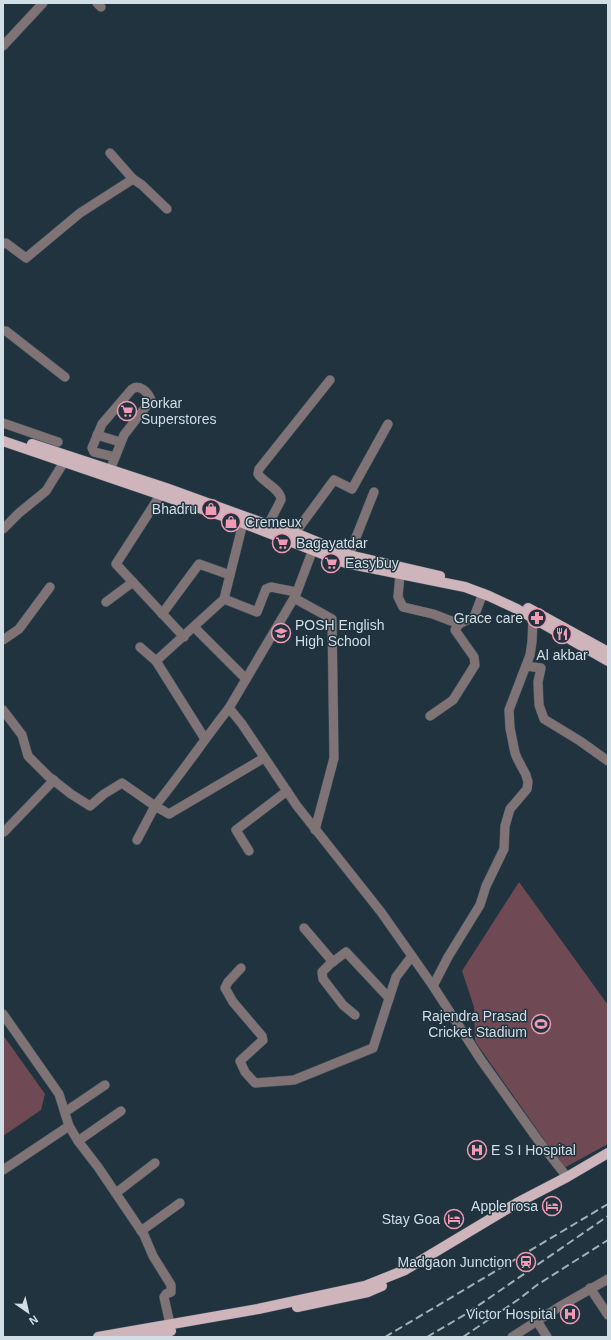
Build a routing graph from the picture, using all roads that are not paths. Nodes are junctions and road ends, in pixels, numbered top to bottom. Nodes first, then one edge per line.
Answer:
1 (43, 3) edge
2 (3, 46) edge
3 (110, 153) dead end
4 (133, 179) junction
5 (167, 209) dead end
6 (4, 242) edge
7 (3, 331) edge
8 (65, 377) dead end
9 (330, 380) dead end
10 (3, 423) edge
11 (388, 424) dead end
12 (3, 435) edge
13 (97, 435) junction
14 (3, 441) edge
15 (58, 442) dead end
16 (120, 442) junction
17 (92, 450) junction
18 (115, 458) junction
19 (64, 462) junction
20 (88, 462) junction
21 (109, 473) junction
22 (374, 492) dead end
23 (161, 494) junction
24 (243, 523) junction
25 (268, 525) junction
26 (3, 529) edge
27 (295, 533) junction
28 (314, 546) junction
29 (349, 555) junction
30 (400, 574) junction
31 (230, 575) junction
32 (133, 582) junction
33 (50, 587) dead end
34 (483, 593) junction
35 (295, 595) junction
36 (224, 599) junction
37 (106, 602) dead end
38 (162, 614) junction
39 (533, 618) junction
40 (460, 624) junction
41 (194, 627) junction
42 (184, 637) junction
43 (3, 640) edge
44 (581, 641) junction
45 (140, 647) dead end
46 (608, 652) edge
47 (608, 661) edge
48 (156, 662) junction
49 (526, 666) junction
50 (246, 679) junction
51 (229, 708) junction
52 (3, 710) edge
53 (430, 716) dead end
54 (206, 739) junction
55 (264, 758) junction
56 (608, 761) edge
57 (54, 780) junction
58 (287, 791) junction
59 (155, 806) junction
60 (315, 830) junction
61 (4, 832) dead end
62 (137, 840) dead end
63 (249, 851) dead end
64 (304, 928) dead end
65 (412, 956) junction
66 (333, 962) junction
67 (241, 968) dead end
68 (433, 986) junction
69 (389, 998) junction
70 (3, 1014) edge
71 (355, 1015) dead end
72 (105, 1085) dead end
73 (121, 1111) dead end
74 (65, 1112) junction
75 (69, 1126) junction
76 (78, 1141) junction
77 (608, 1153) edge
78 (155, 1163) dead end
79 (3, 1170) edge
80 (566, 1178) junction
81 (116, 1193) junction
82 (180, 1203) dead end
83 (141, 1231) junction
84 (608, 1279) edge
85 (590, 1288) junction
86 (608, 1315) edge
87 (537, 1321) junction
88 (170, 1324) junction
89 (98, 1337) edge
90 (138, 1337) edge
91 (512, 1337) edge
92 (548, 1337) edge

1 - 2 street
3 - 4 street
4 - 5 street
4 - 6 street
7 - 8 street
9 - 25 street
10 - 15 street
11 - 27 street
12 - 20 main road
13 - 16 street
13 - 16 street
13 - 17 street
14 - 19 main road
16 - 18 street
17 - 18 street
17 - 20 street
18 - 21 street
19 - 21 main road
19 - 26 street
20 - 21 main road
21 - 23 main road
21 - 25 main road
22 - 29 street
23 - 24 main road
23 - 32 street
24 - 28 main road
24 - 31 street
25 - 27 main road
27 - 28 main road
28 - 29 main road
28 - 30 main road
28 - 35 street
29 - 44 main road
30 - 34 main road
30 - 40 street
31 - 36 street
31 - 38 street
32 - 37 street
32 - 38 street
33 - 43 street
34 - 39 main road
34 - 40 street
35 - 36 street
35 - 50 street
35 - 60 street
36 - 41 street
38 - 42 street
39 - 44 main road
39 - 49 street
40 - 53 street
41 - 42 street
41 - 50 street
42 - 48 street
44 - 46 main road
44 - 47 main road
45 - 48 street
48 - 54 street
49 - 56 street
49 - 68 street
50 - 51 street
51 - 54 street
51 - 55 street
52 - 57 street
54 - 59 street
55 - 58 street
55 - 59 street
57 - 59 street
57 - 61 street
58 - 60 street
58 - 63 street
59 - 62 street
60 - 65 street
64 - 66 street
65 - 68 street
65 - 69 street
66 - 69 street
66 - 71 street
67 - 69 street
68 - 80 street
70 - 74 street
72 - 74 street
73 - 76 street
74 - 75 street
75 - 76 street
75 - 79 street
76 - 81 street
77 - 80 main road
78 - 81 street
80 - 88 main road
80 - 90 main road
81 - 83 street
82 - 83 street
83 - 88 street
84 - 85 street
85 - 86 street
85 - 87 street
87 - 91 street
87 - 92 street
88 - 89 main road

